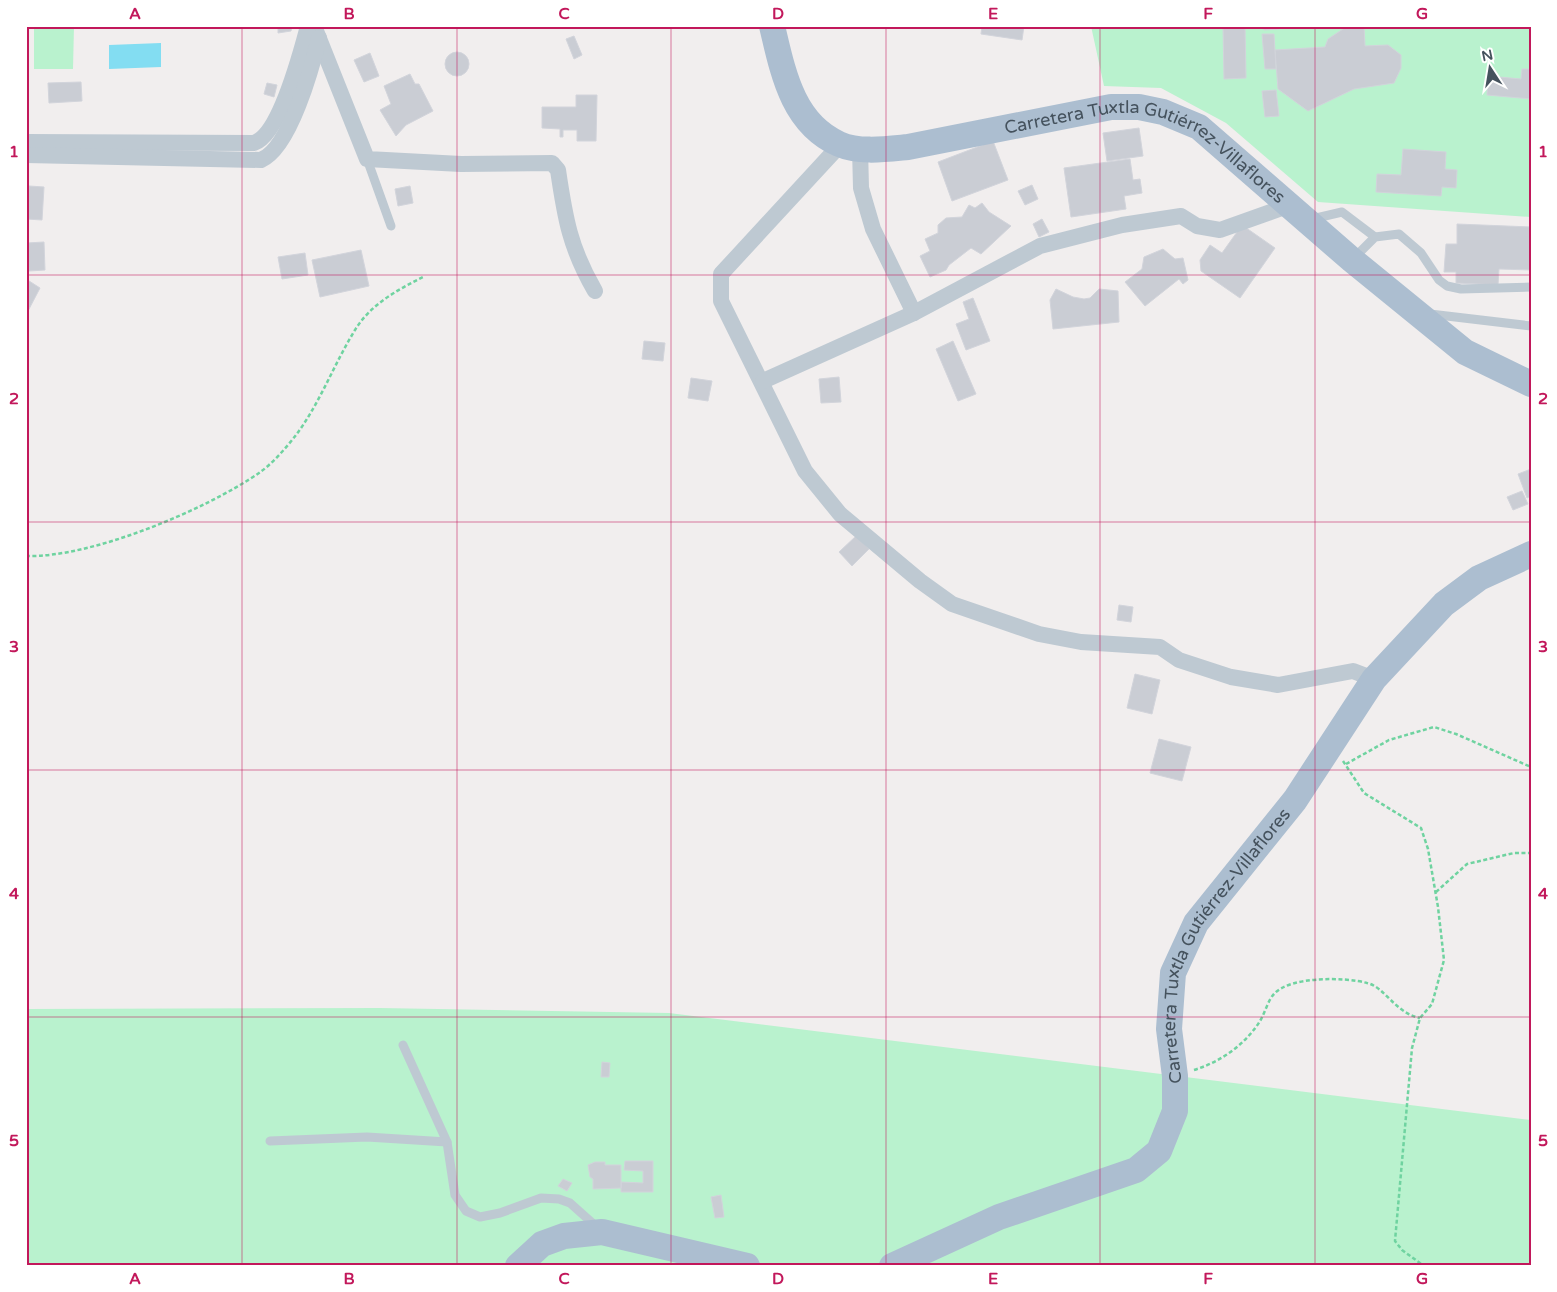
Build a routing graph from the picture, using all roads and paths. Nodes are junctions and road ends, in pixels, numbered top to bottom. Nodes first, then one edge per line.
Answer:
1 (772, 26) edge
2 (314, 30) edge
3 (283, 123) junction
4 (26, 142) edge
5 (850, 146) junction
6 (26, 155) edge
7 (367, 159) junction
8 (1298, 213) junction
9 (392, 226) dead end
10 (1375, 237) junction
11 (1352, 260) junction
12 (423, 278) dead end
13 (1531, 288) edge
14 (595, 291) dead end
15 (914, 312) junction
16 (1417, 313) junction
17 (1531, 326) edge
18 (762, 382) junction
19 (1531, 384) edge
20 (1531, 554) edge
21 (26, 556) edge
22 (1374, 679) junction
23 (1337, 757) junction
24 (1531, 767) edge
25 (1530, 852) edge
26 (1436, 892) junction
27 (1420, 1018) junction
28 (403, 1045) dead end
29 (1176, 1076) junction
30 (270, 1141) dead end
31 (448, 1142) junction
32 (602, 1232) junction
33 (518, 1266) edge
34 (747, 1266) edge
35 (892, 1266) edge
36 (1424, 1266) edge

1 - 5 main road
2 - 3 street
2 - 7 street
3 - 4 street
3 - 6 street
5 - 8 main road, Carretera Tuxtla Gutiérrez-Villaflores
5 - 15 street
5 - 18 street
7 - 9 lane
7 - 14 street
8 - 10 lane
8 - 11 main road, Carretera Tuxtla Gutiérrez-Villaflores
8 - 15 street
10 - 11 lane
10 - 13 lane
11 - 16 main road, Carretera Tuxtla Gutiérrez-Villaflores
12 - 21 path
15 - 18 street
16 - 17 lane
16 - 19 main road, Carretera Tuxtla Gutiérrez-Villaflores
18 - 22 street
20 - 22 main road, Carretera Tuxtla Gutiérrez-Villaflores
22 - 23 main road, Carretera Tuxtla Gutiérrez-Villaflores
23 - 24 path
23 - 26 path
23 - 29 main road, Carretera Tuxtla Gutiérrez-Villaflores
25 - 26 path
26 - 27 path
27 - 29 path
27 - 36 path
28 - 31 lane
29 - 35 main road, Carretera Tuxtla Gutiérrez-Villaflores
30 - 31 lane
31 - 32 lane
32 - 33 main road
32 - 34 main road

